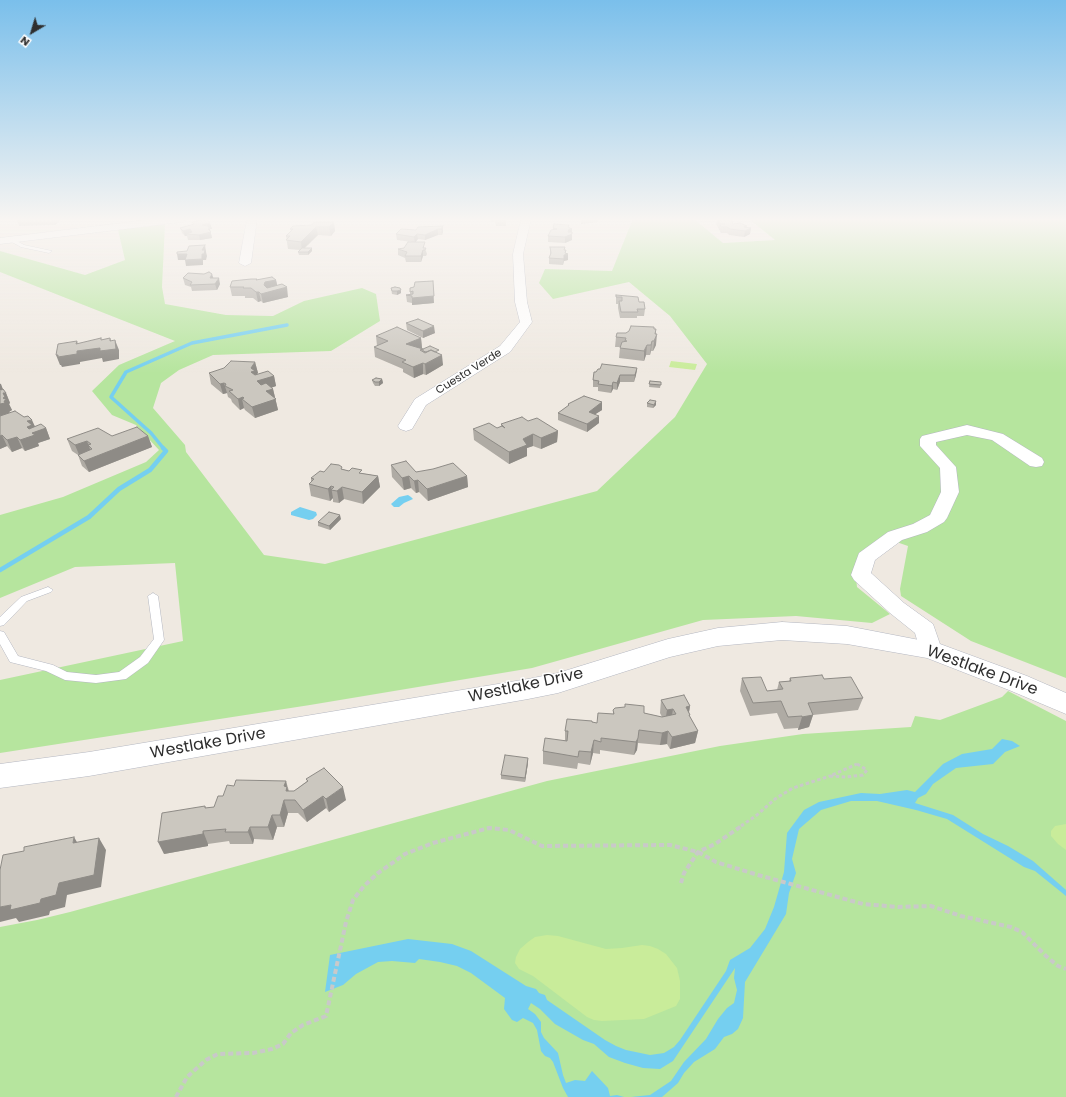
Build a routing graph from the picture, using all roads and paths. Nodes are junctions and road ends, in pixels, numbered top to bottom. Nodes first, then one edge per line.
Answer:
1 (519, 270) edge
2 (406, 426) dead end
3 (1036, 462) dead end
4 (48, 590) dead end
5 (153, 596) dead end
6 (0, 623) edge
7 (0, 635) edge
8 (931, 650) junction
9 (1066, 704) edge
10 (0, 776) edge
11 (830, 776) junction
12 (698, 852) junction
13 (681, 883) dead end
14 (1066, 969) edge
15 (176, 1097) edge

1 - 2 street, Cuesta Verde
3 - 8 street
4 - 6 lane
5 - 7 lane
8 - 9 street, Westlake Drive
8 - 10 street, Westlake Drive
11 - 11 path
11 - 12 path
12 - 13 path
12 - 14 path
12 - 15 path

